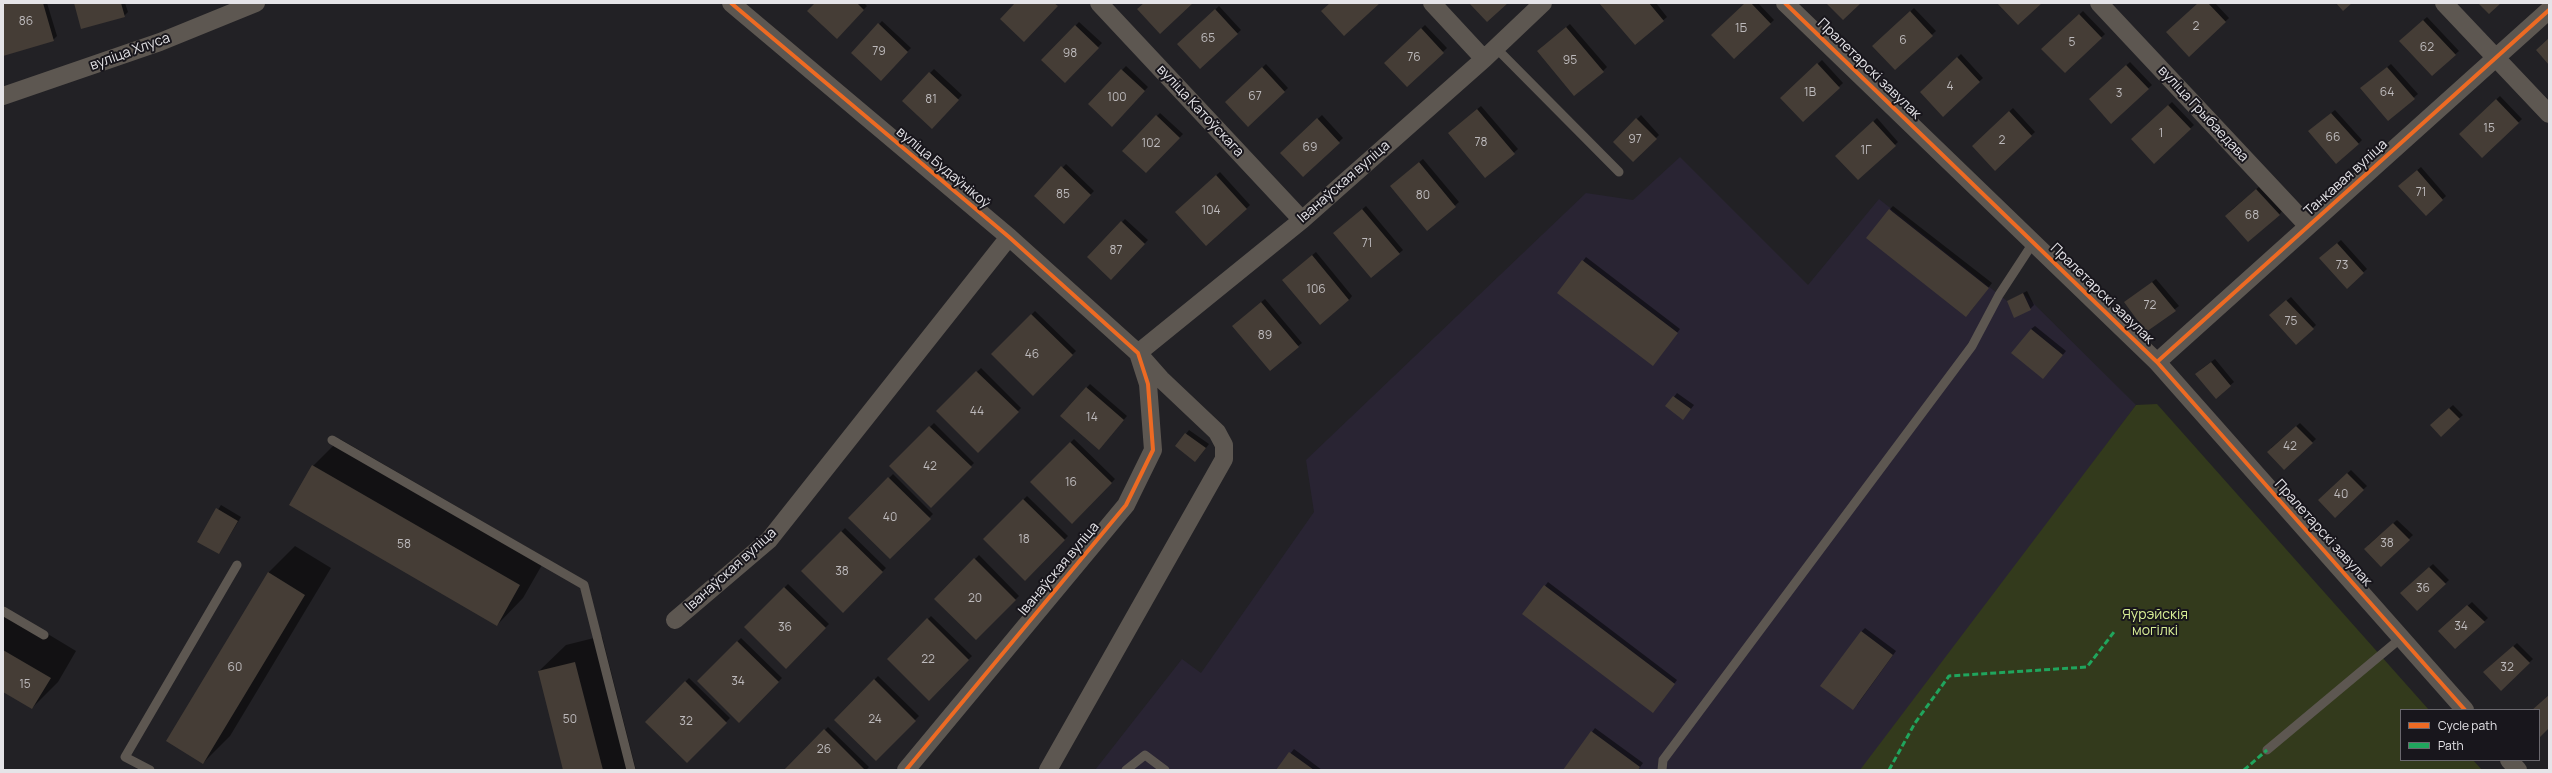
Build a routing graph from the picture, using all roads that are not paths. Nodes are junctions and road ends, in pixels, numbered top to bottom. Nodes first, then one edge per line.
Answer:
1 (256, 3) edge
2 (731, 3) edge
3 (1099, 3) edge
4 (1432, 3) edge
5 (1543, 3) edge
6 (1785, 3) edge
7 (2099, 3) edge
8 (2444, 3) edge
9 (2549, 10) edge
10 (1490, 53) junction
11 (2496, 59) junction
12 (3, 96) edge
13 (2549, 114) edge
14 (1619, 172) dead end
15 (1302, 220) junction
16 (2308, 226) junction
17 (1009, 238) junction
18 (2033, 243) junction
19 (1138, 353) junction
20 (2157, 362) junction
21 (332, 440) dead end
22 (236, 565) dead end
23 (3, 611) edge
24 (675, 620) dead end
25 (44, 635) dead end
26 (2401, 638) junction
27 (2464, 709) edge
28 (2266, 750) dead end
29 (2510, 761) edge
30 (150, 770) edge
31 (631, 770) edge
32 (906, 770) edge
33 (1048, 770) edge
34 (1126, 770) edge
35 (1165, 770) edge
36 (1662, 770) edge
37 (2518, 770) edge

1 - 12 street, вуліца Хлуса
2 - 17 street, вуліца Будаўнікоў
3 - 15 street, вуліца Катоўскага
4 - 10 street
5 - 10 street, Іванаўская вуліца
6 - 18 street, Пралетарскі завулак
7 - 16 street, вуліца Грыбаедава
8 - 11 street
9 - 11 street, Танкавая вуліца
10 - 14 lane
10 - 15 street, Іванаўская вуліца
11 - 13 street
11 - 16 street, Танкавая вуліца
15 - 19 street, Іванаўская вуліца
16 - 20 street, Танкавая вуліца
17 - 19 street, вуліца Будаўнікоў
17 - 24 street, Іванаўская вуліца
18 - 20 street, Пралетарскі завулак
18 - 36 lane
19 - 32 street, Іванаўская вуліца
19 - 33 street
20 - 26 street, Пралетарскі завулак
21 - 31 lane
22 - 30 lane
23 - 25 lane
26 - 27 street, Пралетарскі завулак
26 - 28 lane
29 - 37 street
34 - 35 lane

